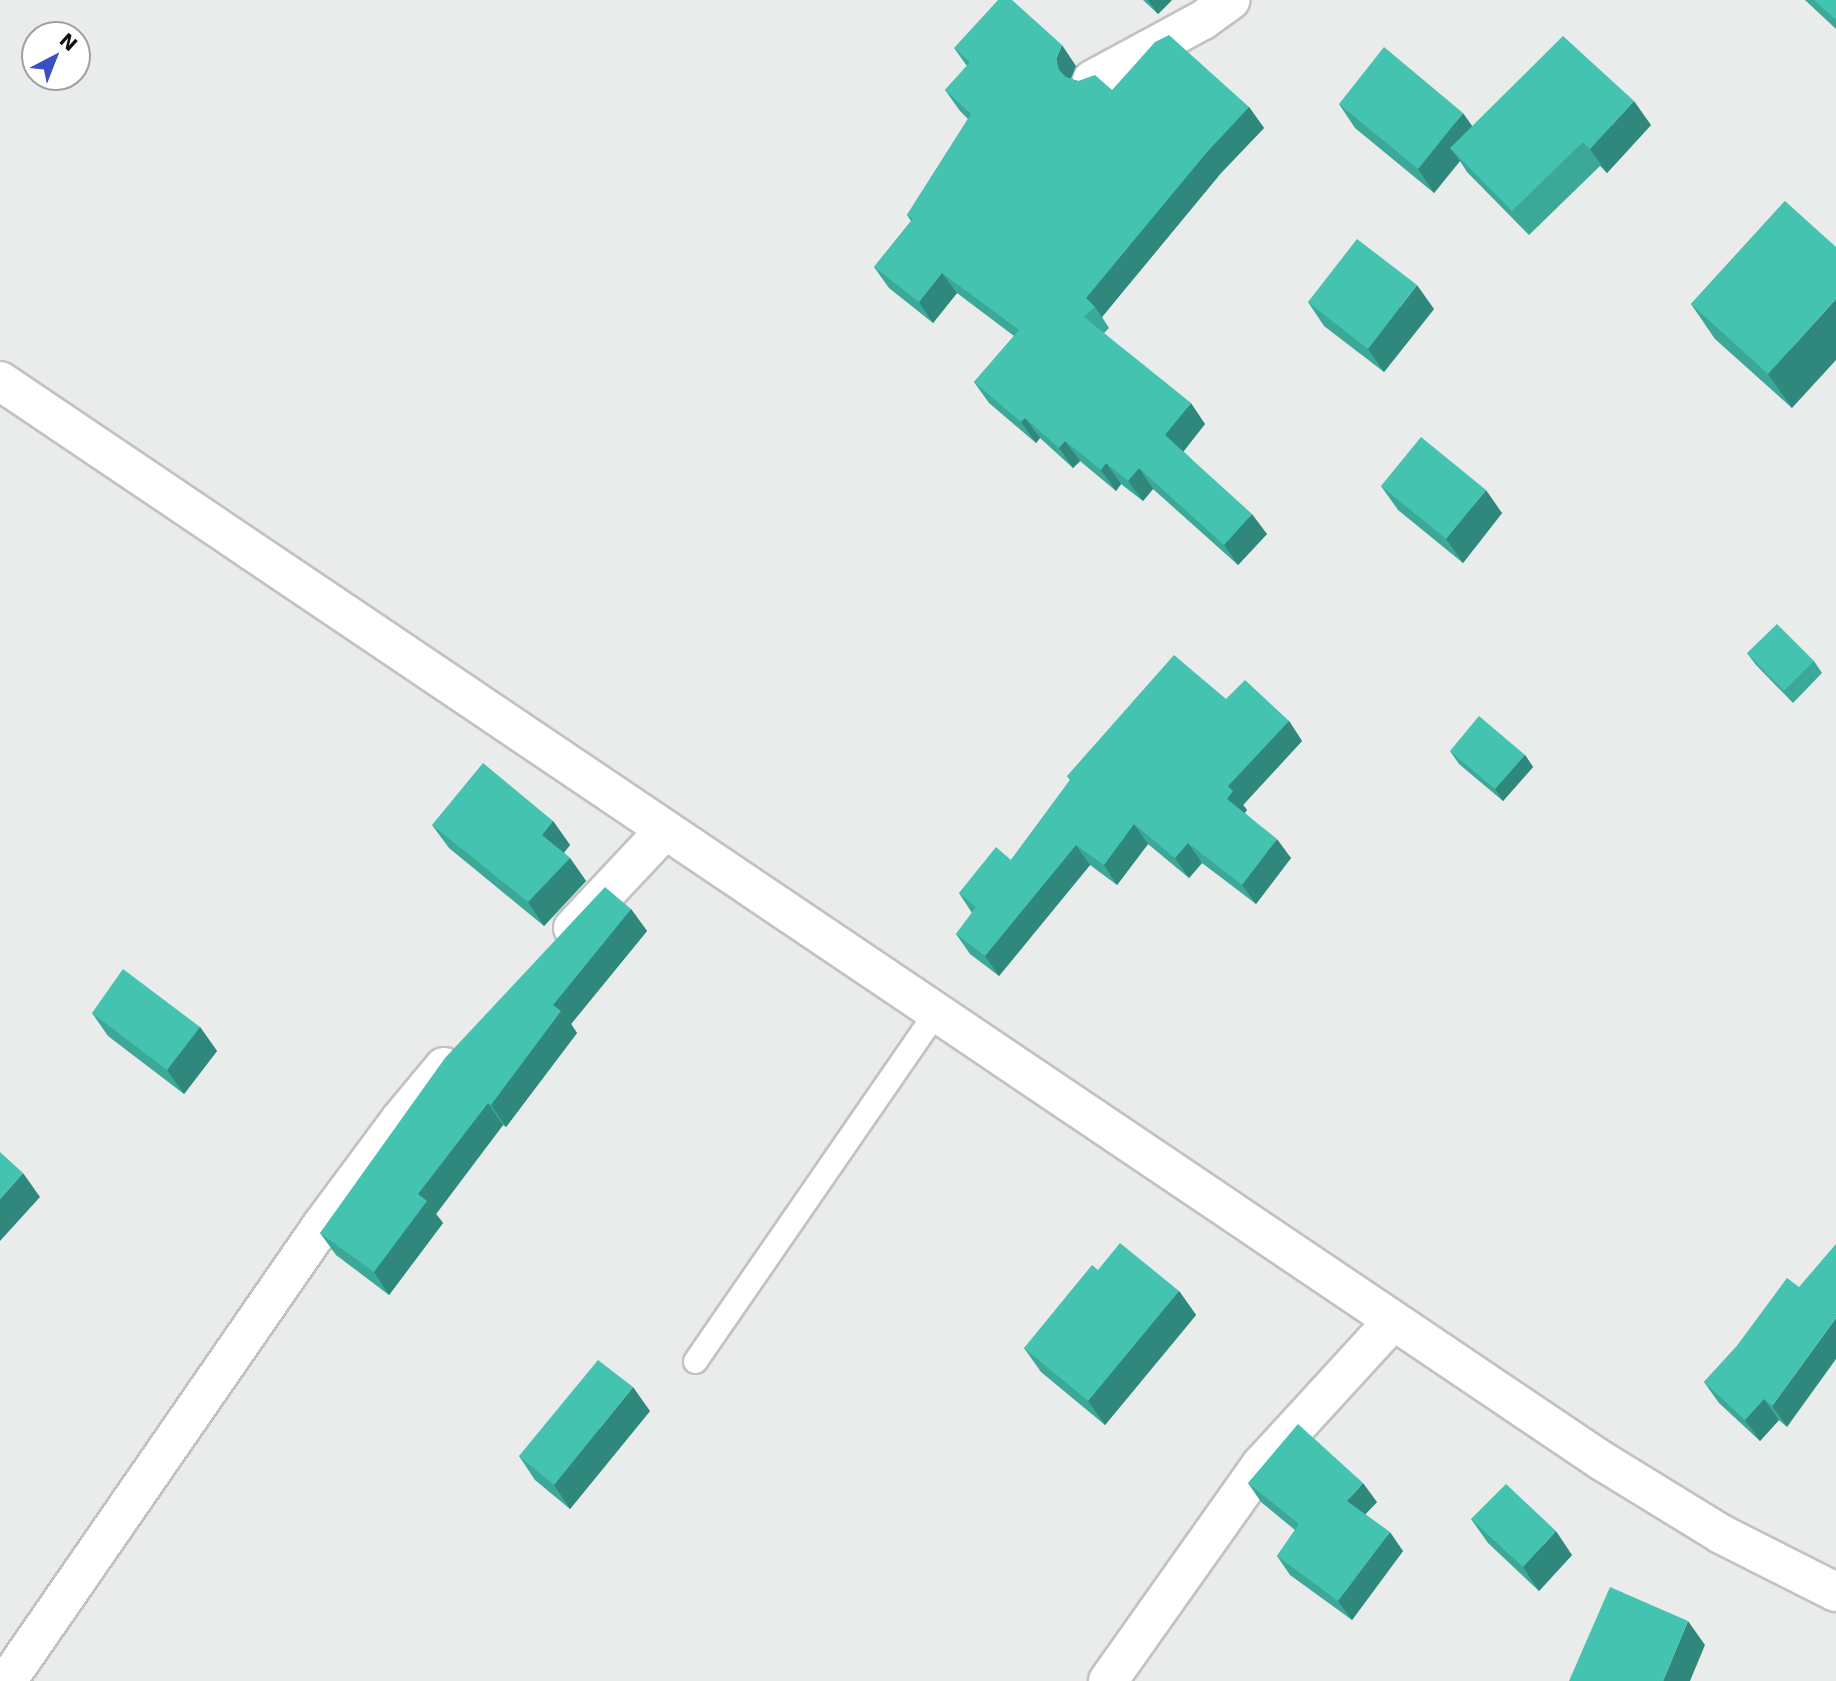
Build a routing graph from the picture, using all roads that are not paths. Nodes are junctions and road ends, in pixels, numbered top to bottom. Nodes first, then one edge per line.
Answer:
1 (1231, 0) edge
2 (1092, 80) edge
3 (0, 382) edge
4 (665, 830) junction
5 (547, 954) edge
6 (934, 1014) junction
7 (470, 1037) edge
8 (1393, 1321) junction
9 (695, 1361) dead end
10 (1836, 1592) edge
11 (7, 1681) edge
12 (1108, 1681) edge

1 - 2 street
3 - 4 street
4 - 5 street
4 - 6 street
6 - 8 street
6 - 9 lane
7 - 11 street
8 - 10 street
8 - 12 street

